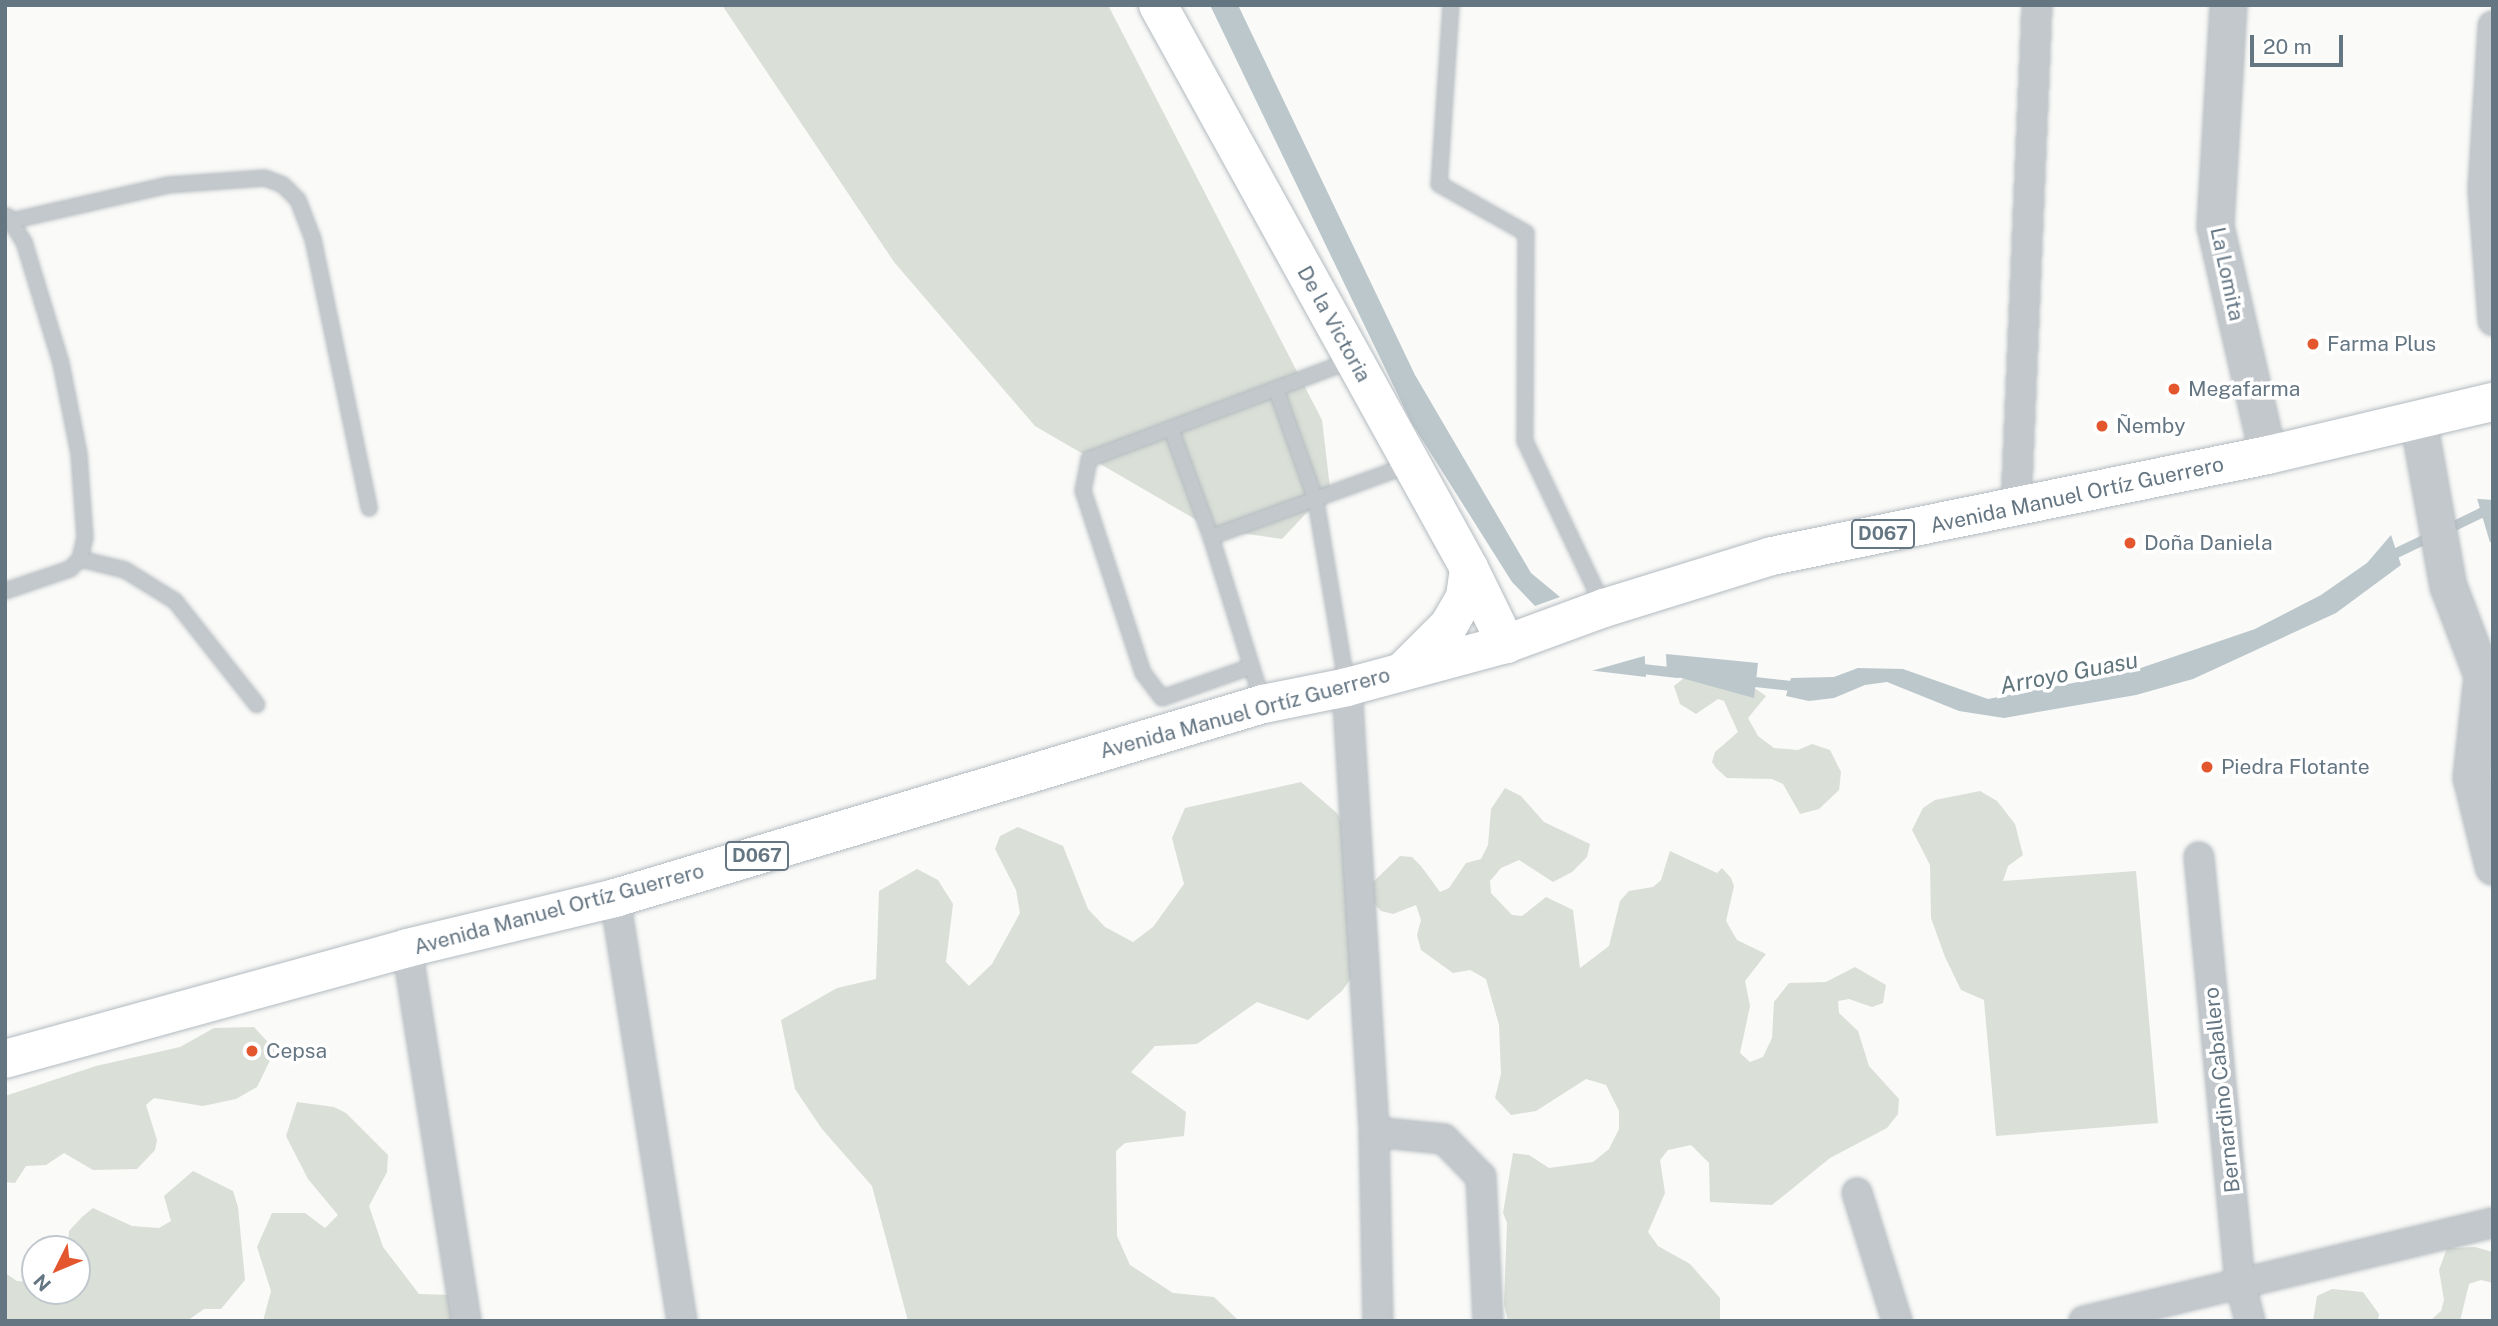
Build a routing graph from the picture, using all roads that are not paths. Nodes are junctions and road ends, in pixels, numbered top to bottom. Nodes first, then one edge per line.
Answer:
1 (1158, 5) edge
2 (1451, 5) edge
3 (2037, 5) edge
4 (2228, 5) edge
5 (2493, 26) edge
6 (8, 218) edge
7 (2493, 321) edge
8 (1353, 359) junction
9 (1276, 389) junction
10 (2493, 402) edge
11 (2418, 420) junction
12 (1171, 429) junction
13 (2268, 455) junction
14 (1411, 464) junction
15 (1316, 501) junction
16 (369, 508) dead end
17 (2016, 508) junction
18 (1211, 537) junction
19 (80, 559) junction
20 (1469, 568) junction
21 (5, 592) edge
22 (1604, 608) junction
23 (1506, 644) junction
24 (1250, 667) junction
25 (1405, 669) junction
26 (1347, 687) junction
27 (2487, 694) edge
28 (1263, 704) junction
29 (257, 705) dead end
30 (2199, 858) dead end
31 (2493, 866) edge
32 (615, 898) junction
33 (407, 948) junction
34 (5, 1059) edge
35 (1374, 1132) junction
36 (1857, 1193) dead end
37 (2493, 1223) edge
38 (2241, 1282) junction
39 (466, 1321) edge
40 (682, 1321) edge
41 (1378, 1321) edge
42 (1488, 1321) edge
43 (1897, 1321) edge
44 (2084, 1321) edge
45 (2250, 1321) edge

1 - 8 main road, De la Victoria
2 - 22 lane
3 - 17 street
4 - 13 street, La Lomita
5 - 7 street
6 - 16 lane
6 - 19 lane
8 - 9 lane
8 - 14 main road, De la Victoria
9 - 12 lane
9 - 15 lane
10 - 11 main road, Avenida Manuel Ortíz Guerrero / D067
11 - 13 main road, Avenida Manuel Ortíz Guerrero / D067
11 - 27 street
12 - 18 lane
12 - 24 lane
13 - 17 main road, Avenida Manuel Ortíz Guerrero / D067
14 - 15 lane
14 - 20 main road, De la Victoria
15 - 18 lane
15 - 26 lane
17 - 22 main road, Avenida Manuel Ortíz Guerrero / D067
18 - 24 lane
19 - 21 lane
19 - 29 lane
20 - 23 main road, De la Victoria
20 - 25 main road
22 - 23 main road, Avenida Manuel Ortíz Guerrero / D067
23 - 25 main road, Avenida Manuel Ortíz Guerrero / D067
24 - 28 lane
25 - 26 main road, Avenida Manuel Ortíz Guerrero / D067
26 - 28 main road, Avenida Manuel Ortíz Guerrero / D067
26 - 35 street
27 - 31 street
28 - 32 main road, Avenida Manuel Ortíz Guerrero / D067
30 - 38 street, Bernardino Caballero
32 - 33 main road, Avenida Manuel Ortíz Guerrero / D067
32 - 40 street
33 - 34 main road, Avenida Manuel Ortíz Guerrero / D067
33 - 39 street
35 - 41 street
35 - 42 street
36 - 43 street
37 - 38 street
38 - 44 street
38 - 45 street, Bernardino Caballero

